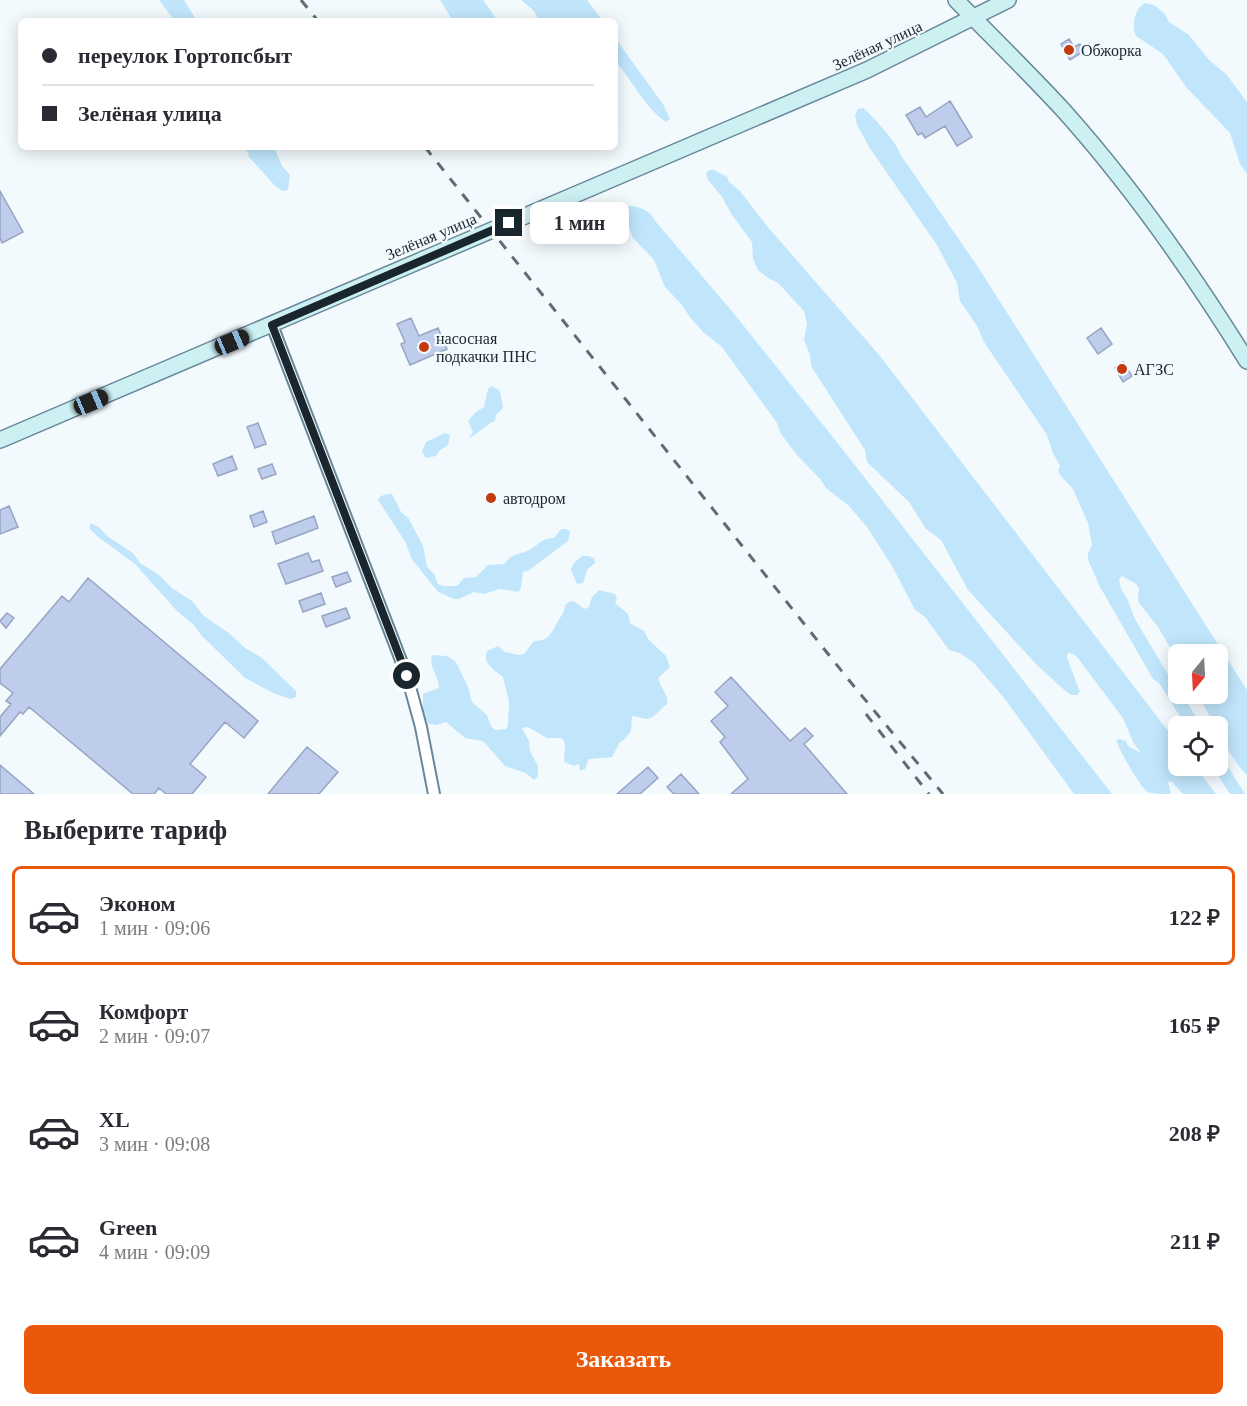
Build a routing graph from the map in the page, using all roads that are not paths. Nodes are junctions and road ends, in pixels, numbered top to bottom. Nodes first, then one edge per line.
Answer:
1 (956, 0) edge
2 (1008, 0) edge
3 (974, 18) junction
4 (272, 325) junction
5 (1247, 360) edge
6 (0, 440) edge
7 (434, 794) edge

1 - 3 street
2 - 3 street, Зелёная улица
3 - 4 street, Зелёная улица, bridge
3 - 5 street
4 - 6 street, Зелёная улица
4 - 7 street

